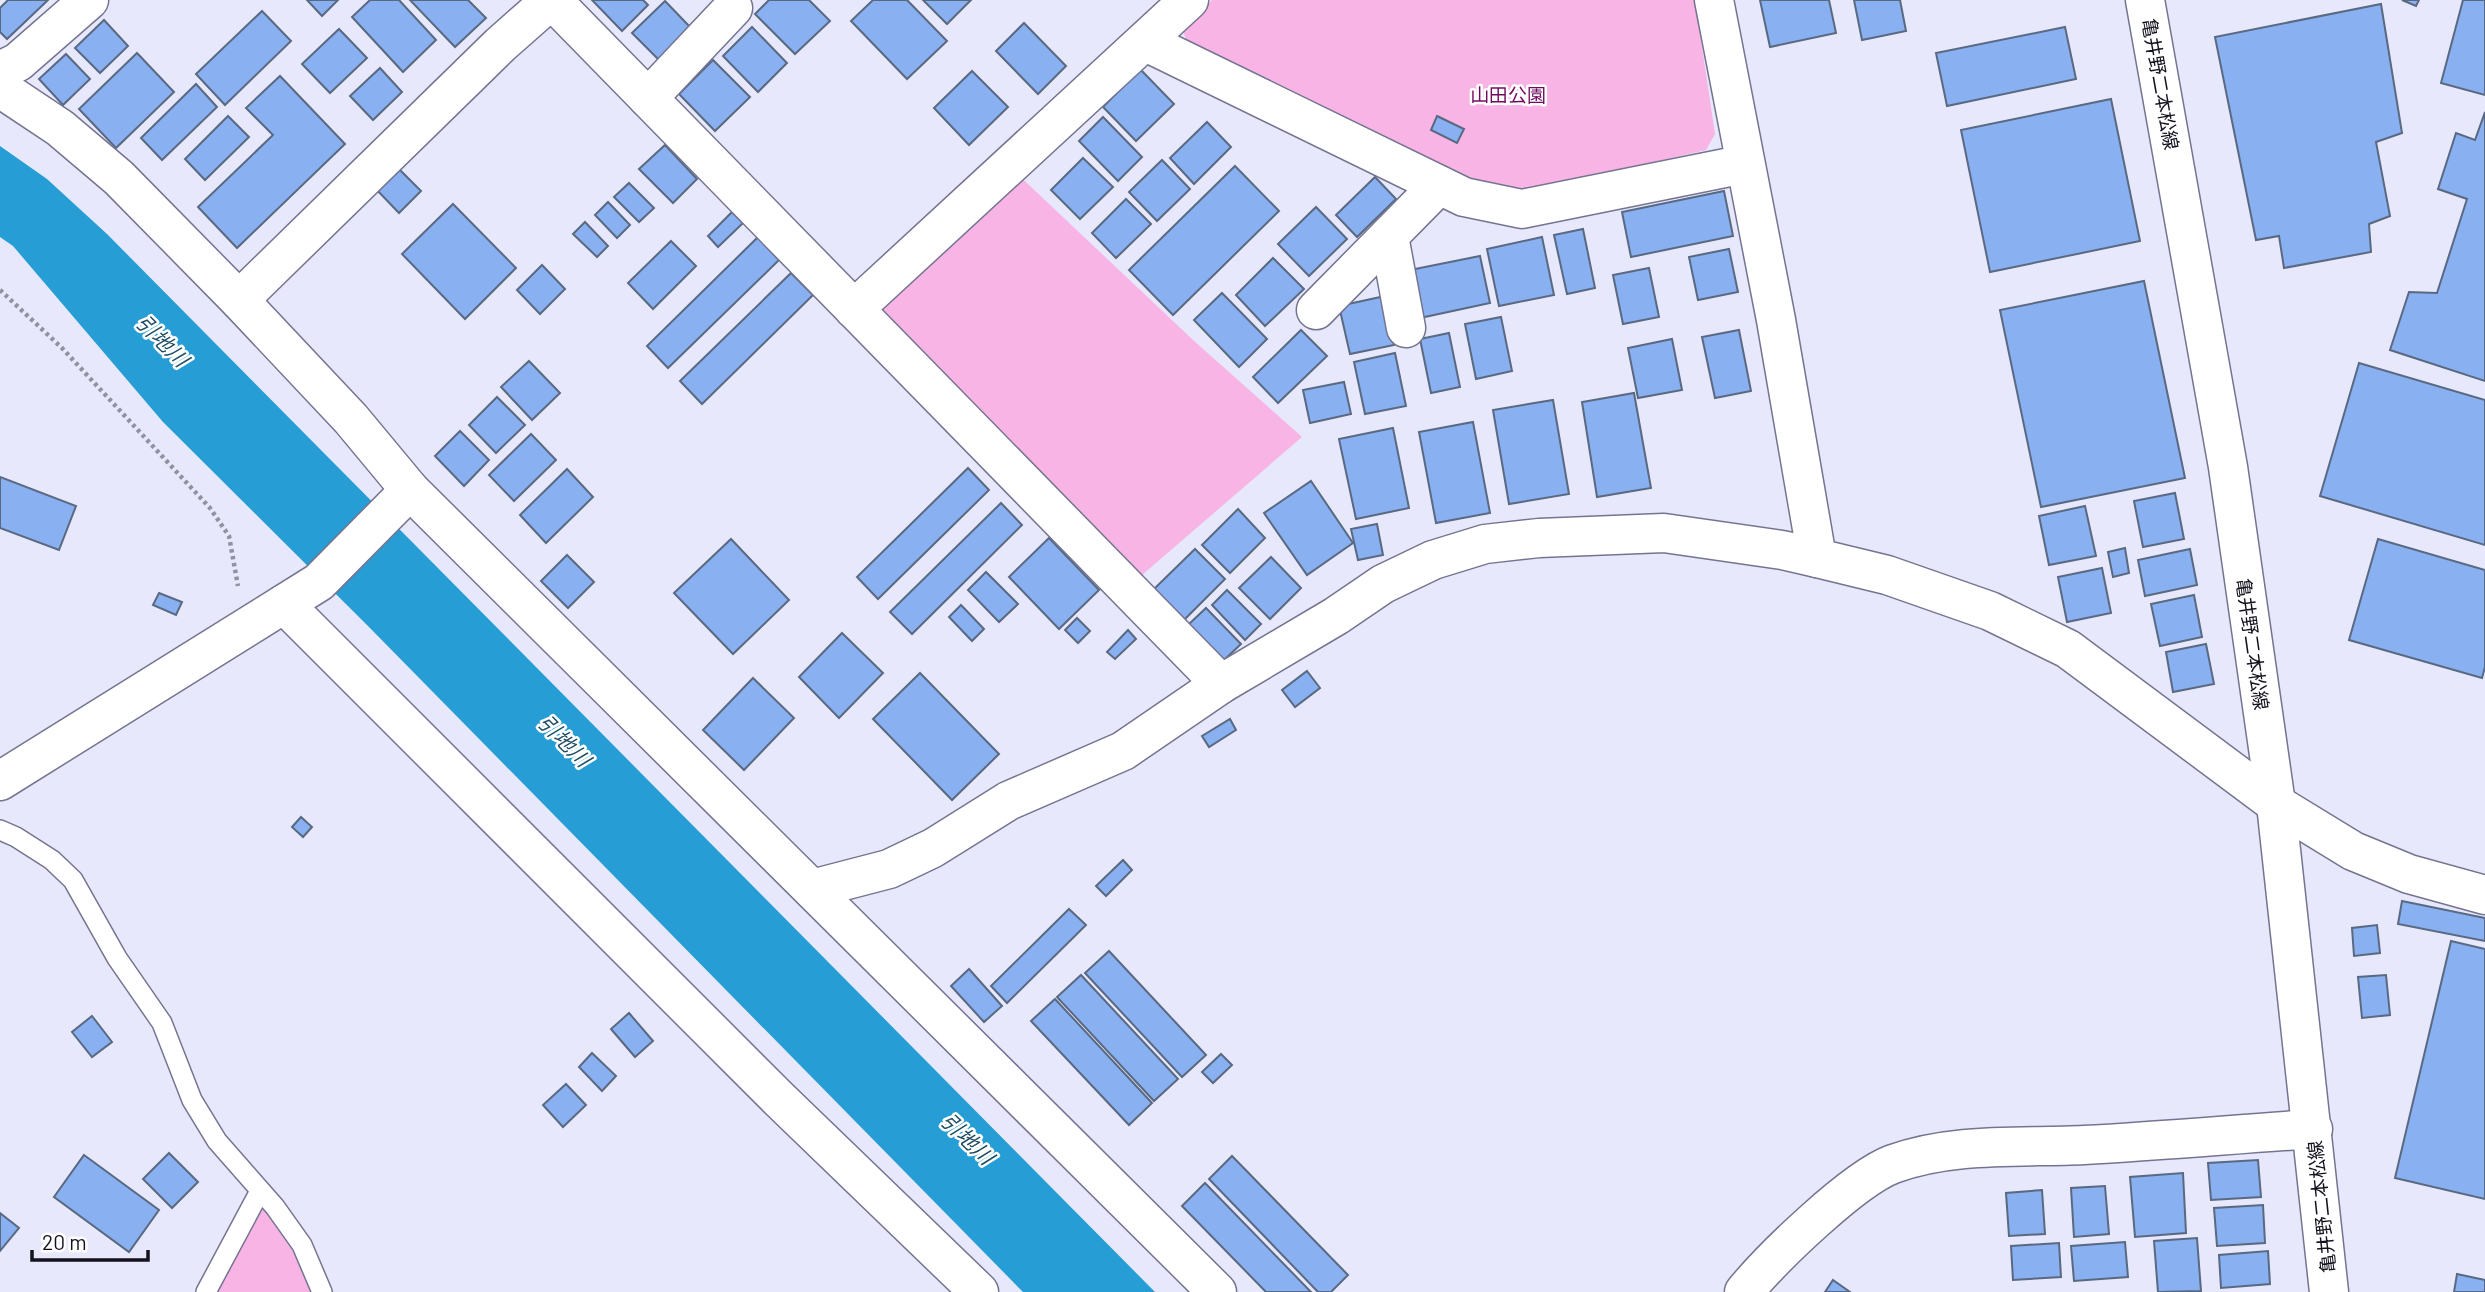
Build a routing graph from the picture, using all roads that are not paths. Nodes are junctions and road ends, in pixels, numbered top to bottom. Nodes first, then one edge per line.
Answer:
1 (551, 0) edge
2 (1189, 0) edge
3 (1714, 0) edge
4 (2145, 0) edge
5 (86, 1) edge
6 (733, 8) dead end
7 (1146, 42) junction
8 (0, 71) edge
9 (0, 88) edge
10 (648, 98) junction
11 (1745, 164) junction
12 (1439, 185) junction
13 (1389, 236) junction
14 (239, 300) junction
15 (854, 309) junction
16 (1316, 310) dead end
17 (1406, 328) dead end
18 (401, 499) junction
19 (1817, 558) junction
20 (284, 604) junction
21 (1221, 684) junction
22 (0, 781) edge
23 (2276, 804) junction
24 (0, 830) edge
25 (812, 889) junction
26 (2485, 895) edge
27 (2313, 1129) junction
28 (260, 1191) junction
29 (206, 1292) edge
30 (322, 1292) edge
31 (979, 1292) edge
32 (1217, 1292) edge
33 (1744, 1292) edge
34 (2329, 1292) edge

1 - 10 street
1 - 14 street
2 - 7 street
3 - 11 street
4 - 23 street, 亀井野二本松線
5 - 8 street
6 - 10 street
7 - 12 street
7 - 15 street
9 - 14 street
10 - 15 street
11 - 12 street
11 - 19 street
12 - 13 street
13 - 16 street
13 - 17 street
14 - 18 street
15 - 21 street
18 - 20 street
18 - 25 street
19 - 21 street
19 - 23 street
20 - 22 street
20 - 31 street
21 - 25 street
23 - 26 street
23 - 27 street, 亀井野二本松線
24 - 28 lane
25 - 32 street
27 - 33 street
27 - 34 street, 亀井野二本松線
28 - 29 lane
28 - 30 lane

